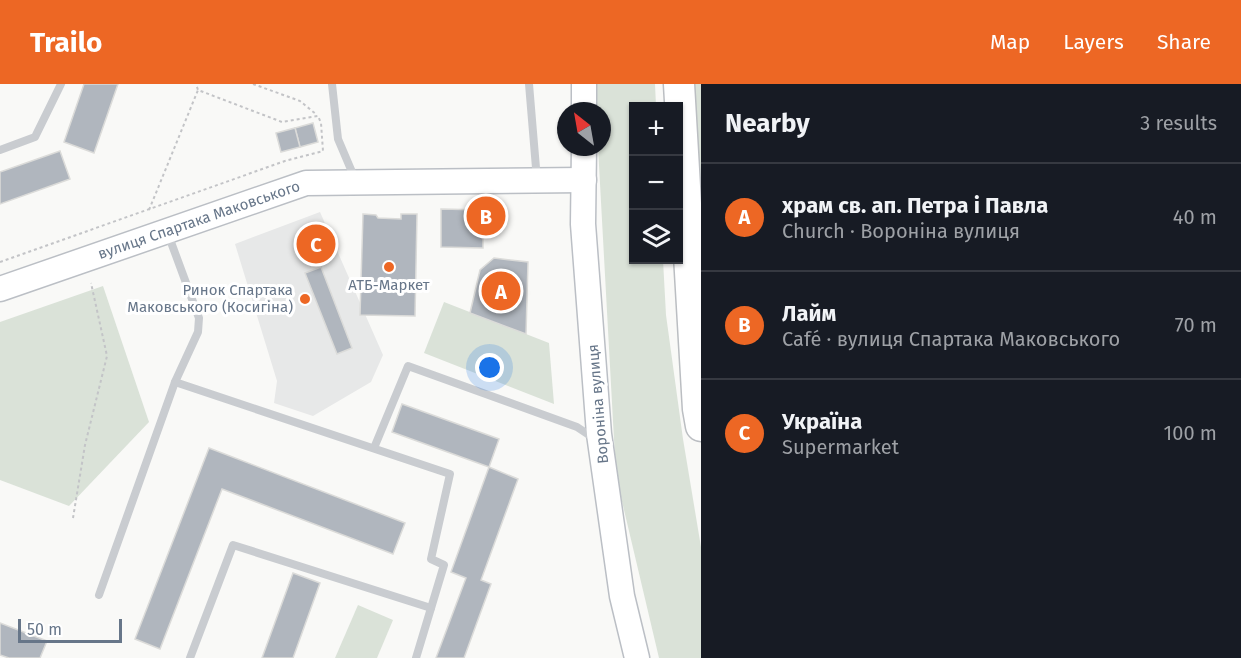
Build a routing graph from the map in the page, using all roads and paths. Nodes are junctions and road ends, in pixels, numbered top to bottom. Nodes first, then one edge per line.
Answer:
1 (62, 84) edge
2 (196, 84) edge
3 (253, 84) edge
4 (332, 84) edge
5 (529, 84) edge
6 (584, 84) edge
7 (679, 84) edge
8 (198, 90) junction
9 (584, 102) edge
10 (318, 116) junction
11 (0, 150) edge
12 (584, 156) edge
13 (537, 180) junction
14 (584, 180) junction
15 (356, 182) junction
16 (149, 210) junction
17 (167, 230) junction
18 (0, 262) edge
19 (91, 283) dead end
20 (0, 289) edge
21 (176, 382) junction
22 (701, 426) edge
23 (600, 442) junction
24 (374, 448) junction
25 (73, 518) dead end
26 (99, 595) dead end
27 (431, 608) junction
28 (190, 658) edge
29 (416, 658) edge
30 (637, 658) edge

1 - 11 lane
2 - 8 path
3 - 10 path
4 - 15 lane
5 - 13 lane
6 - 9 street
7 - 22 highway
8 - 10 path
8 - 16 path
10 - 16 path
12 - 14 street, Вороніна вулиця
13 - 14 street, вулиця Спартака Маковського
13 - 15 street, вулиця Спартака Маковського
14 - 23 street, Вороніна вулиця
15 - 17 street, вулиця Спартака Маковського
16 - 18 path
17 - 20 street, вулиця Спартака Маковського
17 - 21 lane
19 - 25 path
21 - 24 lane
21 - 26 lane
23 - 24 lane
23 - 30 street, Вороніна вулиця
24 - 27 lane
27 - 28 lane
27 - 29 lane

